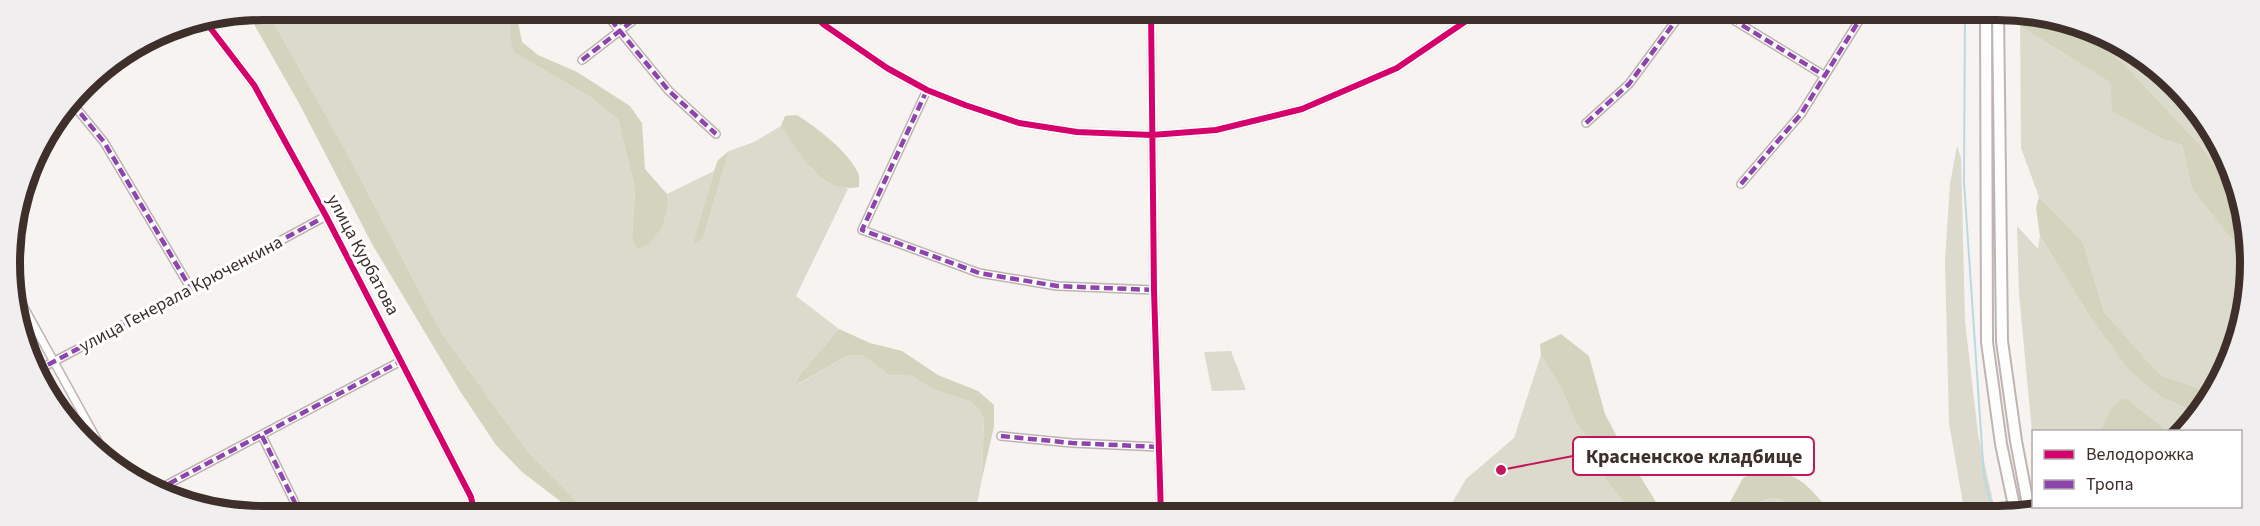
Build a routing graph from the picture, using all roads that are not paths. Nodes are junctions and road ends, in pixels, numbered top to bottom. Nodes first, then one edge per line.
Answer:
1 (610, 20) edge
2 (634, 20) edge
3 (819, 20) edge
4 (1151, 20) edge
5 (1468, 20) edge
6 (1676, 20) edge
7 (1734, 20) edge
8 (1859, 20) edge
9 (1986, 20) edge
10 (1998, 20) edge
11 (209, 26) edge
12 (619, 31) junction
13 (582, 60) dead end
14 (1824, 76) junction
15 (927, 90) junction
16 (76, 108) edge
17 (1586, 123) dead end
18 (716, 134) dead end
19 (1152, 135) junction
20 (1740, 184) dead end
21 (326, 216) junction
22 (191, 290) junction
23 (1154, 290) junction
24 (23, 306) edge
25 (54, 361) junction
26 (400, 361) junction
27 (43, 367) edge
28 (262, 436) junction
29 (1001, 436) dead end
30 (99, 443) edge
31 (1159, 447) junction
32 (165, 486) edge
33 (2028, 504) edge
34 (297, 506) edge
35 (473, 506) edge
36 (1161, 506) edge
37 (2014, 506) edge

1 - 12 street
2 - 12 street
3 - 15 street
4 - 19 street
5 - 19 street
6 - 17 street
7 - 14 street
8 - 14 street
9 - 37 main road
10 - 33 main road
11 - 21 street, улица Курбатова
12 - 13 street
12 - 18 street
14 - 20 street
15 - 19 street
15 - 23 street
16 - 22 street
19 - 23 street
21 - 22 street, улица Генерала Крюченкина
21 - 26 street, улица Курбатова
22 - 25 street, улица Генерала Крюченкина
23 - 31 street
24 - 25 street
25 - 27 street, улица Генерала Крюченкина
25 - 30 street
26 - 28 street
26 - 35 street, улица Курбатова
28 - 32 street
28 - 34 street
29 - 31 street
31 - 36 street

